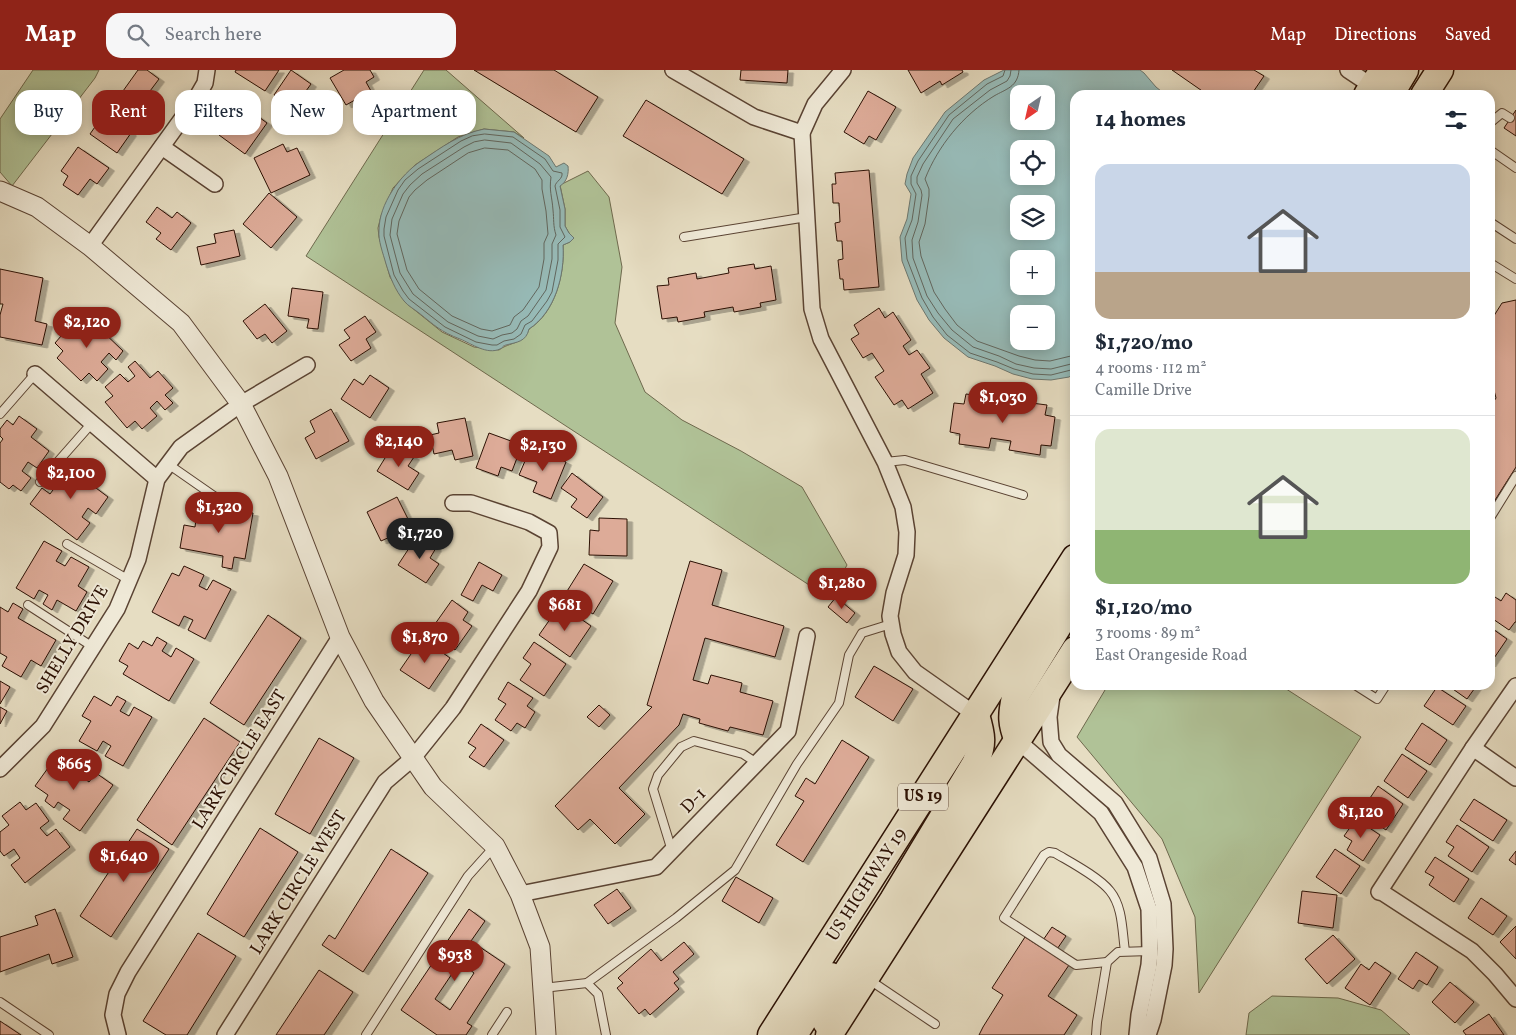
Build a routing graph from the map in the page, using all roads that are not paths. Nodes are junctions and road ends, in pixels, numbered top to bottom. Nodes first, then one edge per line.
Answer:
1 (207, 70) edge
2 (673, 70) edge
3 (843, 70) edge
4 (1348, 70) edge
5 (1405, 70) edge
6 (1378, 87) edge
7 (1510, 118) dead end
8 (1495, 119) edge
9 (802, 133) junction
10 (162, 147) junction
11 (1495, 153) edge
12 (1516, 168) edge
13 (214, 184) dead end
14 (0, 191) edge
15 (807, 216) junction
16 (1495, 225) edge
17 (684, 237) dead end
18 (1516, 239) edge
19 (90, 246) junction
20 (1495, 269) edge
21 (1516, 279) edge
22 (307, 365) dead end
23 (35, 374) joint
24 (241, 404) junction
25 (0, 414) edge
26 (92, 423) junction
27 (885, 462) junction
28 (168, 464) junction
29 (1516, 476) edge
30 (157, 479) junction
31 (40, 482) dead end
32 (1023, 495) dead end
33 (453, 503) dead end
34 (239, 504) dead end
35 (1495, 510) edge
36 (67, 544) dead end
37 (1070, 566) edge
38 (130, 580) junction
39 (28, 605) dead end
40 (1070, 607) edge
41 (891, 624) junction
42 (807, 636) dead end
43 (340, 637) junction
44 (93, 647) junction
45 (1068, 661) edge
46 (1516, 686) edge
47 (1362, 690) edge
48 (1383, 690) edge
49 (976, 715) junction
50 (1018, 742) junction
51 (1473, 748) junction
52 (413, 758) junction
53 (757, 763) junction
54 (0, 769) edge
55 (1516, 778) edge
56 (495, 846) junction
57 (672, 851) junction
58 (876, 870) junction
59 (520, 894) junction
60 (1125, 951) junction
61 (1150, 951) junction
62 (1107, 962) junction
63 (866, 978) junction
64 (588, 983) junction
65 (543, 988) junction
66 (1516, 998) edge
67 (0, 1002) edge
68 (507, 1012) dead end
69 (935, 1024) dead end
70 (49, 1035) edge
71 (118, 1035) edge
72 (225, 1035) edge
73 (366, 1035) edge
74 (492, 1035) edge
75 (546, 1035) edge
76 (606, 1035) edge
77 (771, 1035) edge
78 (794, 1035) edge
79 (822, 1035) edge
80 (830, 1035) edge
81 (1096, 1035) edge
82 (1137, 1035) edge
83 (1148, 1035) edge

1 - 10 street
2 - 9 street
3 - 9 street
4 - 6 street
5 - 6 highway
7 - 8 lane
9 - 15 street
10 - 13 street
10 - 19 street
11 - 12 lane
14 - 19 street
15 - 17 lane
15 - 27 street
16 - 18 lane
19 - 24 street
20 - 21 lane
22 - 24 street, SHELLY DRIVE
23 - 25 lane
23 - 26 street
24 - 28 street, SHELLY DRIVE
24 - 43 street
26 - 30 street
26 - 31 lane
27 - 32 lane
27 - 41 street
28 - 30 street, SHELLY DRIVE
28 - 34 lane
29 - 35 lane
30 - 38 street, SHELLY DRIVE
33 - 52 street, LARK CIRCLE WEST
36 - 38 lane
37 - 49 highway, US HIGHWAY 19 / US 19
38 - 44 street, SHELLY DRIVE
39 - 44 lane
40 - 50 highway
41 - 49 street
41 - 64 lane
42 - 53 street, D-1
43 - 52 street
43 - 71 street, LARK CIRCLE EAST
44 - 54 street, SHELLY DRIVE
45 - 50 highway, US 19
45 - 83 street
46 - 51 street
47 - 48 lane
49 - 58 highway, US HIGHWAY 19 / US 19
49 - 79 highway
50 - 61 street
50 - 63 highway, US 19
51 - 55 street
51 - 66 street
52 - 56 street
52 - 72 street, LARK CIRCLE WEST
53 - 57 street, D-1
53 - 57 lane
56 - 59 street
56 - 73 lane
57 - 59 street, D-1
58 - 77 highway, US HIGHWAY 19 / US 19
58 - 78 highway
59 - 65 street
60 - 61 lane
60 - 62 lane
60 - 62 lane
61 - 82 street
62 - 81 lane
63 - 69 lane
63 - 80 highway, US 19
64 - 65 lane
64 - 76 lane
65 - 75 street
67 - 70 lane
68 - 74 lane

